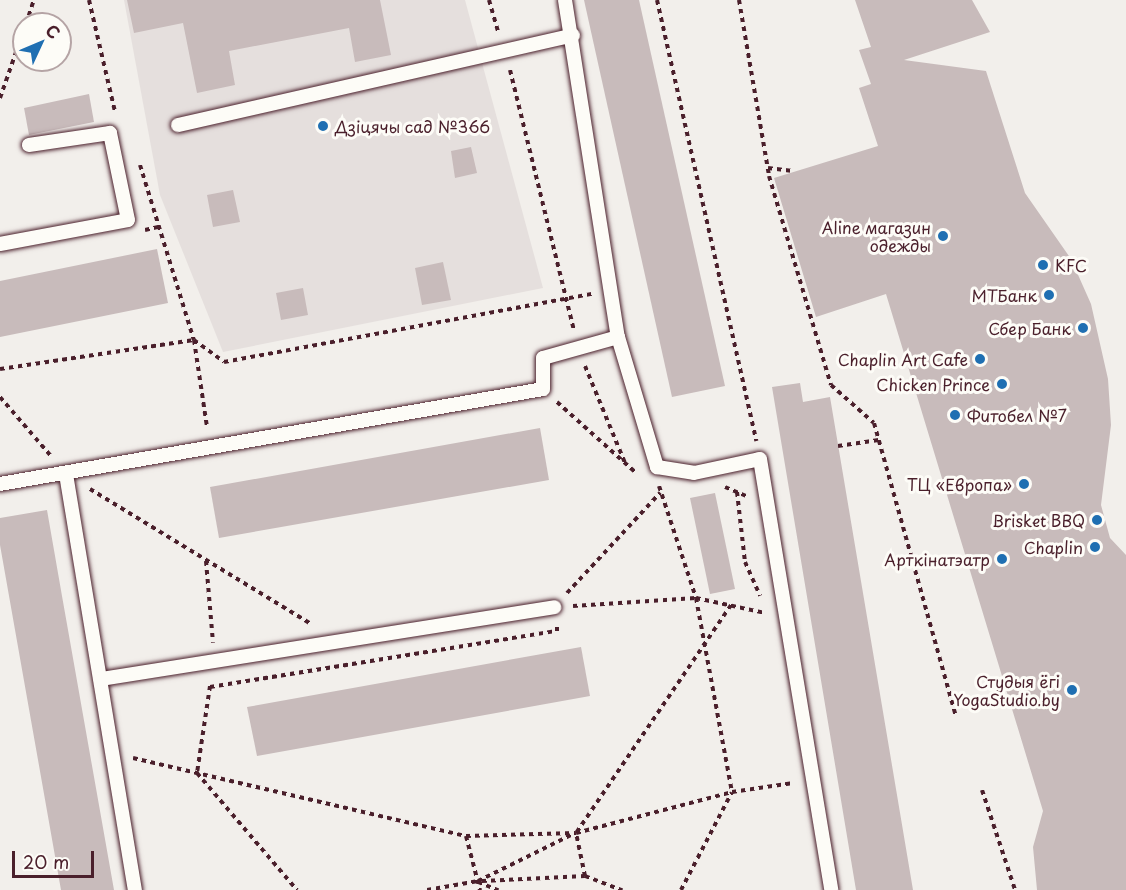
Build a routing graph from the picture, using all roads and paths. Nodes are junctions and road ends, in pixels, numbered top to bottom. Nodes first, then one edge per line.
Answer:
1 (89, 0) edge
2 (489, 0) edge
3 (565, 0) edge
4 (657, 0) edge
5 (739, 0) edge
6 (573, 36) junction
7 (505, 52) junction
8 (12, 64) edge
9 (0, 98) edge
10 (122, 121) dead end
11 (178, 124) dead end
12 (29, 145) dead end
13 (135, 152) dead end
14 (768, 168) junction
15 (791, 171) dead end
16 (0, 244) edge
17 (610, 290) junction
18 (568, 299) junction
19 (618, 337) junction
20 (194, 340) junction
21 (578, 348) junction
22 (0, 369) edge
23 (543, 389) junction
24 (0, 397) edge
25 (879, 440) junction
26 (838, 446) dead end
27 (210, 449) junction
28 (760, 459) junction
29 (625, 463) junction
30 (657, 467) junction
31 (694, 473) junction
32 (66, 474) junction
33 (642, 478) dead end
34 (0, 484) edge
35 (651, 486) dead end
36 (660, 494) junction
37 (767, 506) junction
38 (206, 560) junction
39 (696, 598) junction
40 (731, 605) junction
41 (554, 607) junction
42 (785, 617) junction
43 (339, 641) junction
44 (705, 649) junction
45 (214, 661) junction
46 (344, 664) junction
47 (101, 679) junction
48 (210, 687) junction
49 (956, 716) dead end
50 (113, 753) junction
51 (197, 773) junction
52 (813, 779) junction
53 (982, 790) dead end
54 (732, 792) junction
55 (576, 833) junction
56 (466, 836) junction
57 (585, 876) junction
58 (478, 881) junction
59 (135, 890) edge
60 (297, 890) edge
61 (427, 890) edge
62 (480, 890) edge
63 (498, 890) edge
64 (622, 890) edge
65 (681, 890) edge
66 (831, 890) edge
67 (1015, 890) edge

1 - 10 path
2 - 7 path
3 - 6 lane
4 - 28 path
5 - 14 path
6 - 7 lane
6 - 17 lane
7 - 11 lane
7 - 18 path
8 - 9 path
12 - 16 lane
13 - 20 path
14 - 15 path
14 - 25 path
17 - 18 path
17 - 19 lane
18 - 20 path
18 - 21 path
19 - 21 lane
19 - 30 lane
20 - 22 path
20 - 27 path
21 - 23 lane
21 - 29 path
23 - 27 lane
23 - 29 path
24 - 32 path
25 - 26 path
25 - 49 path
27 - 32 lane
28 - 31 lane
28 - 37 lane
29 - 33 path
30 - 31 lane
30 - 36 path
31 - 37 path
32 - 34 lane
32 - 38 path
32 - 47 lane
35 - 36 path
36 - 39 path
36 - 41 path
37 - 42 lane
38 - 43 path
38 - 45 path
39 - 40 path
39 - 41 path
39 - 44 path
40 - 42 path
40 - 44 path
41 - 43 lane
41 - 46 path
42 - 52 lane
43 - 45 lane
43 - 46 path
44 - 54 path
44 - 55 path
45 - 47 lane
45 - 48 path
46 - 48 path
47 - 50 lane
48 - 51 path
50 - 51 path
50 - 59 lane
51 - 56 path
51 - 60 path
52 - 54 path
52 - 66 lane
53 - 67 path
54 - 55 path
54 - 65 path
55 - 56 path
55 - 57 path
55 - 58 path
56 - 58 path
57 - 58 path
57 - 64 path
58 - 61 path
58 - 62 path
58 - 63 path

